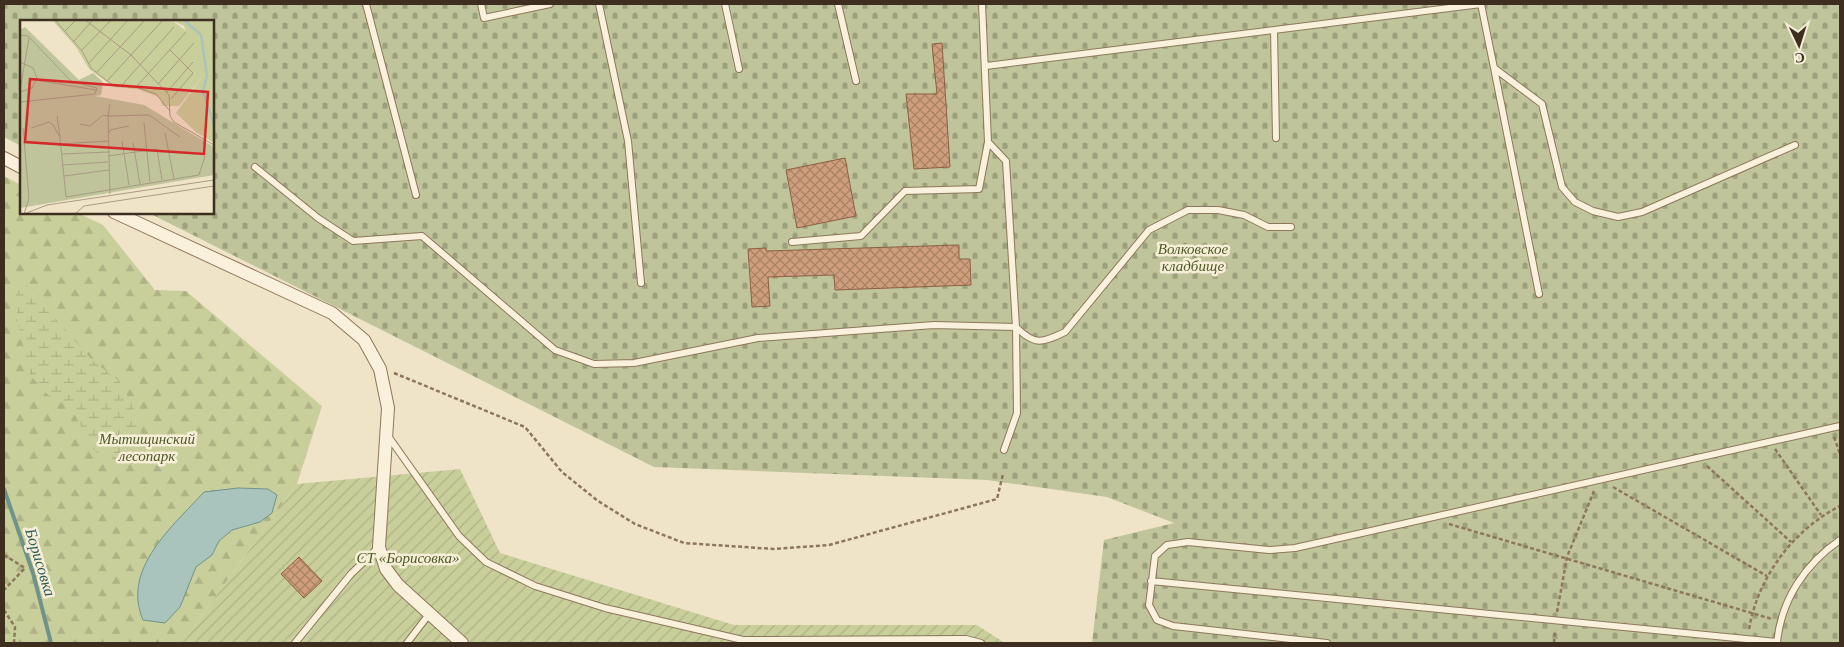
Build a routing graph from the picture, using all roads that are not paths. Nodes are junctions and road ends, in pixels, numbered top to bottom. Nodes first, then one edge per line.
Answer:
1 (366, 4) edge
2 (481, 4) edge
3 (550, 4) edge
4 (598, 4) edge
5 (725, 4) edge
6 (838, 4) edge
7 (982, 4) edge
8 (1482, 4) edge
9 (1274, 30) junction
10 (986, 66) junction
11 (1494, 68) junction
12 (739, 69) dead end
13 (856, 81) dead end
14 (1276, 138) dead end
15 (988, 142) junction
16 (1795, 145) dead end
17 (4, 158) edge
18 (20, 166) edge
19 (255, 167) dead end
20 (416, 195) dead end
21 (118, 214) edge
22 (1291, 227) dead end
23 (792, 242) dead end
24 (641, 283) dead end
25 (1539, 294) dead end
26 (1016, 327) junction
27 (1840, 426) edge
28 (388, 436) junction
29 (1004, 450) dead end
30 (1840, 540) edge
31 (379, 547) junction
32 (1151, 581) junction
33 (430, 613) junction
34 (910, 641) edge
35 (742, 642) edge
36 (295, 643) edge
37 (406, 643) edge
38 (462, 643) edge
39 (981, 643) edge
40 (1327, 643) edge
41 (1777, 643) edge

1 - 20 lane
2 - 3 lane
4 - 24 lane
5 - 12 lane
6 - 13 lane
7 - 10 lane
8 - 9 lane
8 - 11 lane
9 - 10 lane
9 - 14 lane
10 - 15 lane
11 - 16 lane
11 - 25 lane
15 - 23 lane
15 - 26 lane
17 - 18 street
19 - 26 lane
21 - 28 street
22 - 26 lane
26 - 29 lane
27 - 32 lane
28 - 31 street
28 - 35 lane
30 - 41 lane
31 - 33 street
31 - 36 lane
32 - 40 lane
32 - 41 lane
33 - 37 lane
33 - 38 street
34 - 35 lane
34 - 39 lane

